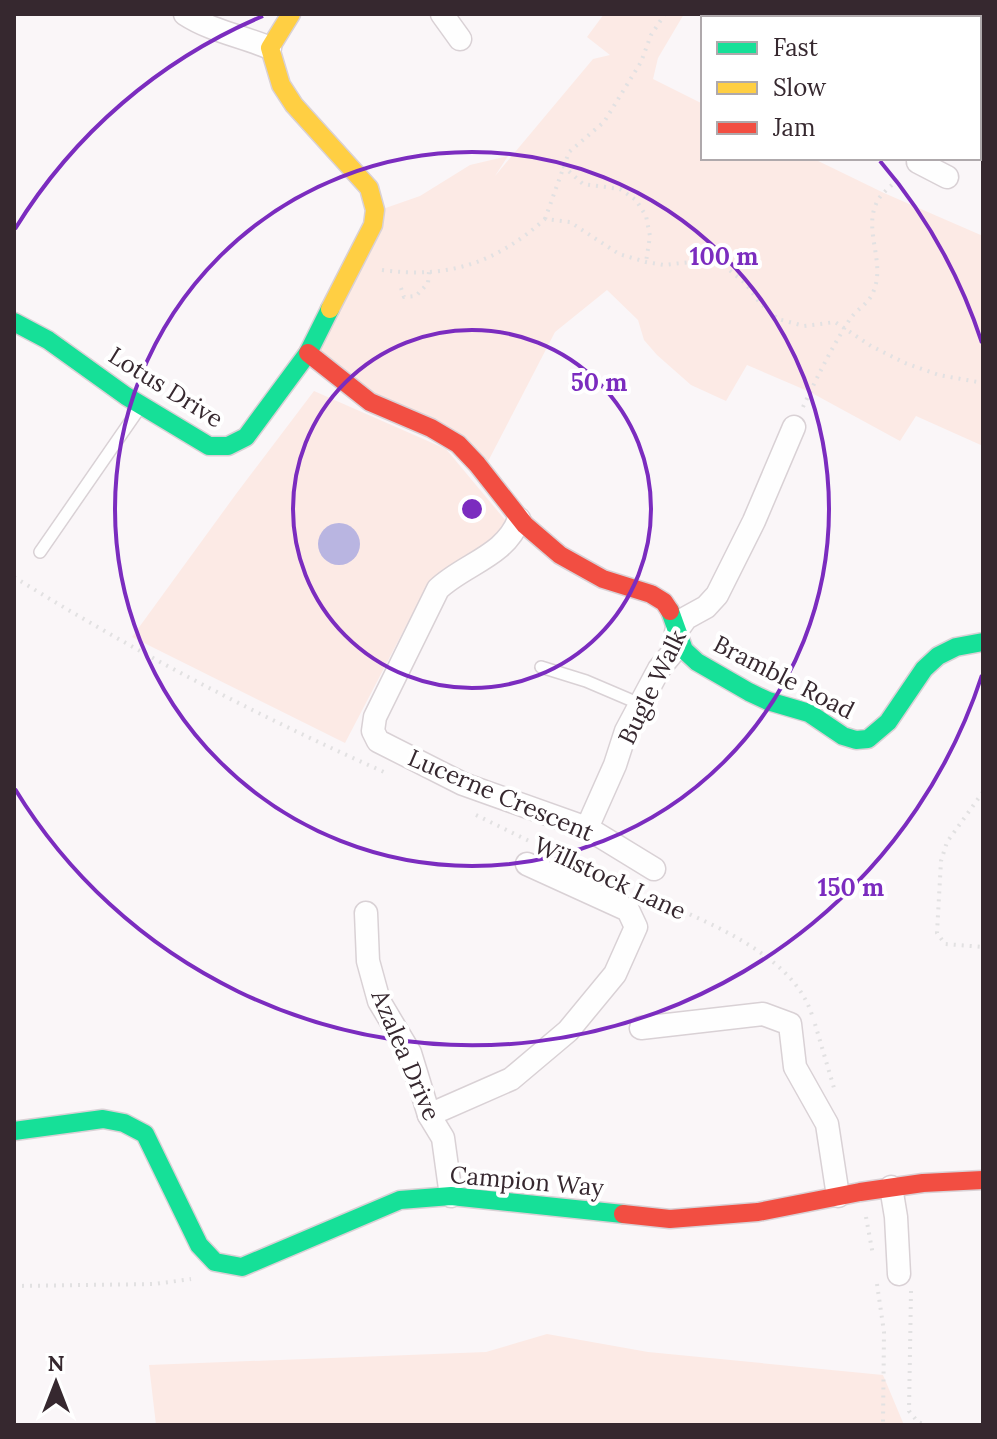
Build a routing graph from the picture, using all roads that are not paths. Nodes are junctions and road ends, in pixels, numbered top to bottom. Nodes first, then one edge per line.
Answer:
1 (185, 14) edge
2 (291, 14) edge
3 (442, 14) edge
4 (460, 39) dead end
5 (270, 48) junction
6 (916, 160) edge
7 (947, 177) dead end
8 (14, 322) edge
9 (308, 353) junction
10 (141, 405) junction
11 (794, 427) road end
12 (519, 519) junction
13 (40, 552) dead end
14 (676, 632) junction
15 (983, 642) edge
16 (541, 667) dead end
17 (640, 704) junction
18 (587, 828) junction
19 (531, 854) road end
20 (654, 869) dead end
21 (366, 913) dead end
22 (641, 1028) dead end
23 (429, 1115) junction
24 (14, 1131) edge
25 (983, 1180) edge
26 (891, 1187) junction
27 (849, 1194) junction
28 (451, 1196) junction
29 (905, 1281) road end

1 - 5 street
2 - 5 street
3 - 4 street
5 - 9 street
6 - 7 street
8 - 10 street, Lotus Drive
9 - 10 street, Lotus Drive
9 - 12 street, Bramble Road
10 - 13 lane
11 - 14 street, Bugle Walk
12 - 14 street, Bramble Road
12 - 18 street, Lucerne Crescent
14 - 15 street, Bramble Road
14 - 17 street, Bugle Walk
16 - 17 lane
17 - 18 street, Bugle Walk
18 - 20 street, Lucerne Crescent
19 - 23 street
21 - 23 street, Azalea Drive
22 - 27 street
23 - 28 street, Azalea Drive
24 - 28 street, Campion Way
25 - 26 street, Campion Way
26 - 27 street, Campion Way
26 - 29 street
27 - 28 street, Campion Way

